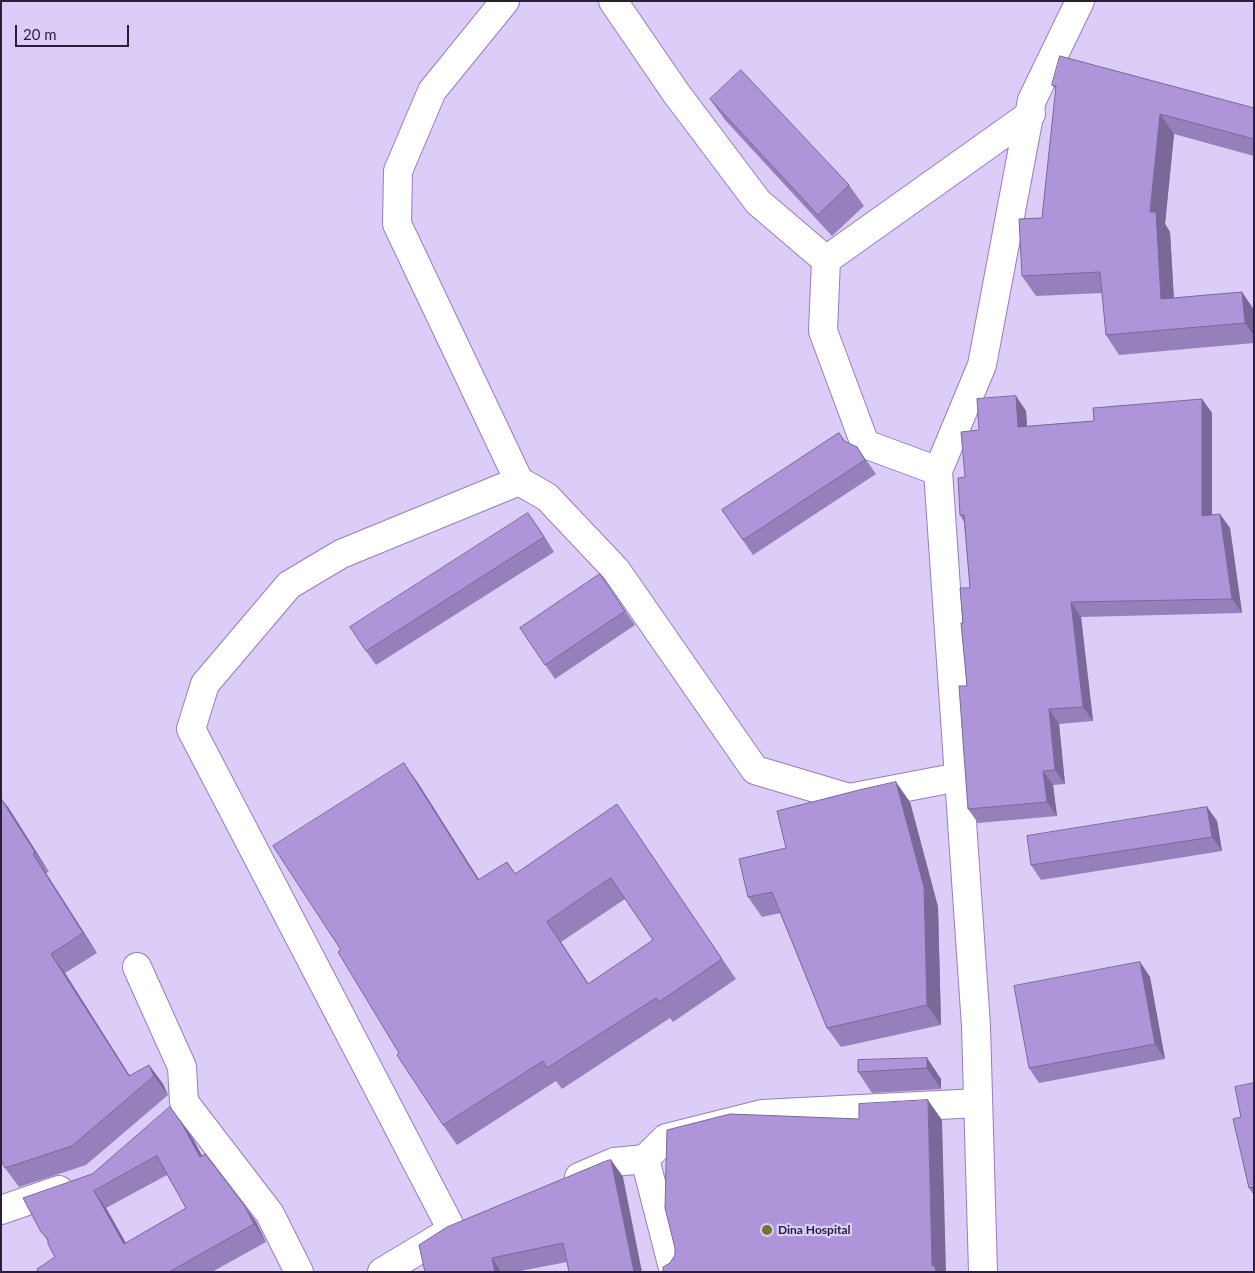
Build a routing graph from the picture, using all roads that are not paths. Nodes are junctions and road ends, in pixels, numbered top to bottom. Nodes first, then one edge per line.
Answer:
1 (505, 1) edge
2 (612, 1) edge
3 (1080, 1) edge
4 (1031, 114) junction
5 (826, 260) junction
6 (938, 470) junction
7 (518, 481) junction
8 (959, 777) junction
9 (136, 967) dead end
10 (184, 1102) junction
11 (978, 1103) junction
12 (162, 1121) edge
13 (645, 1159) junction
14 (84, 1182) edge
15 (560, 1185) edge
16 (1, 1210) edge
17 (479, 1219) edge
18 (452, 1230) junction
19 (299, 1272) edge
20 (382, 1272) edge
21 (674, 1272) edge
22 (983, 1272) edge

1 - 7 street
2 - 5 street
3 - 4 street
4 - 5 street
4 - 6 street
5 - 6 street
6 - 8 street
7 - 8 street
7 - 18 street
8 - 11 street
9 - 10 street
10 - 12 street
10 - 19 street
11 - 13 street
11 - 22 street
13 - 15 street
13 - 21 street
14 - 16 street
17 - 18 street
18 - 20 street

